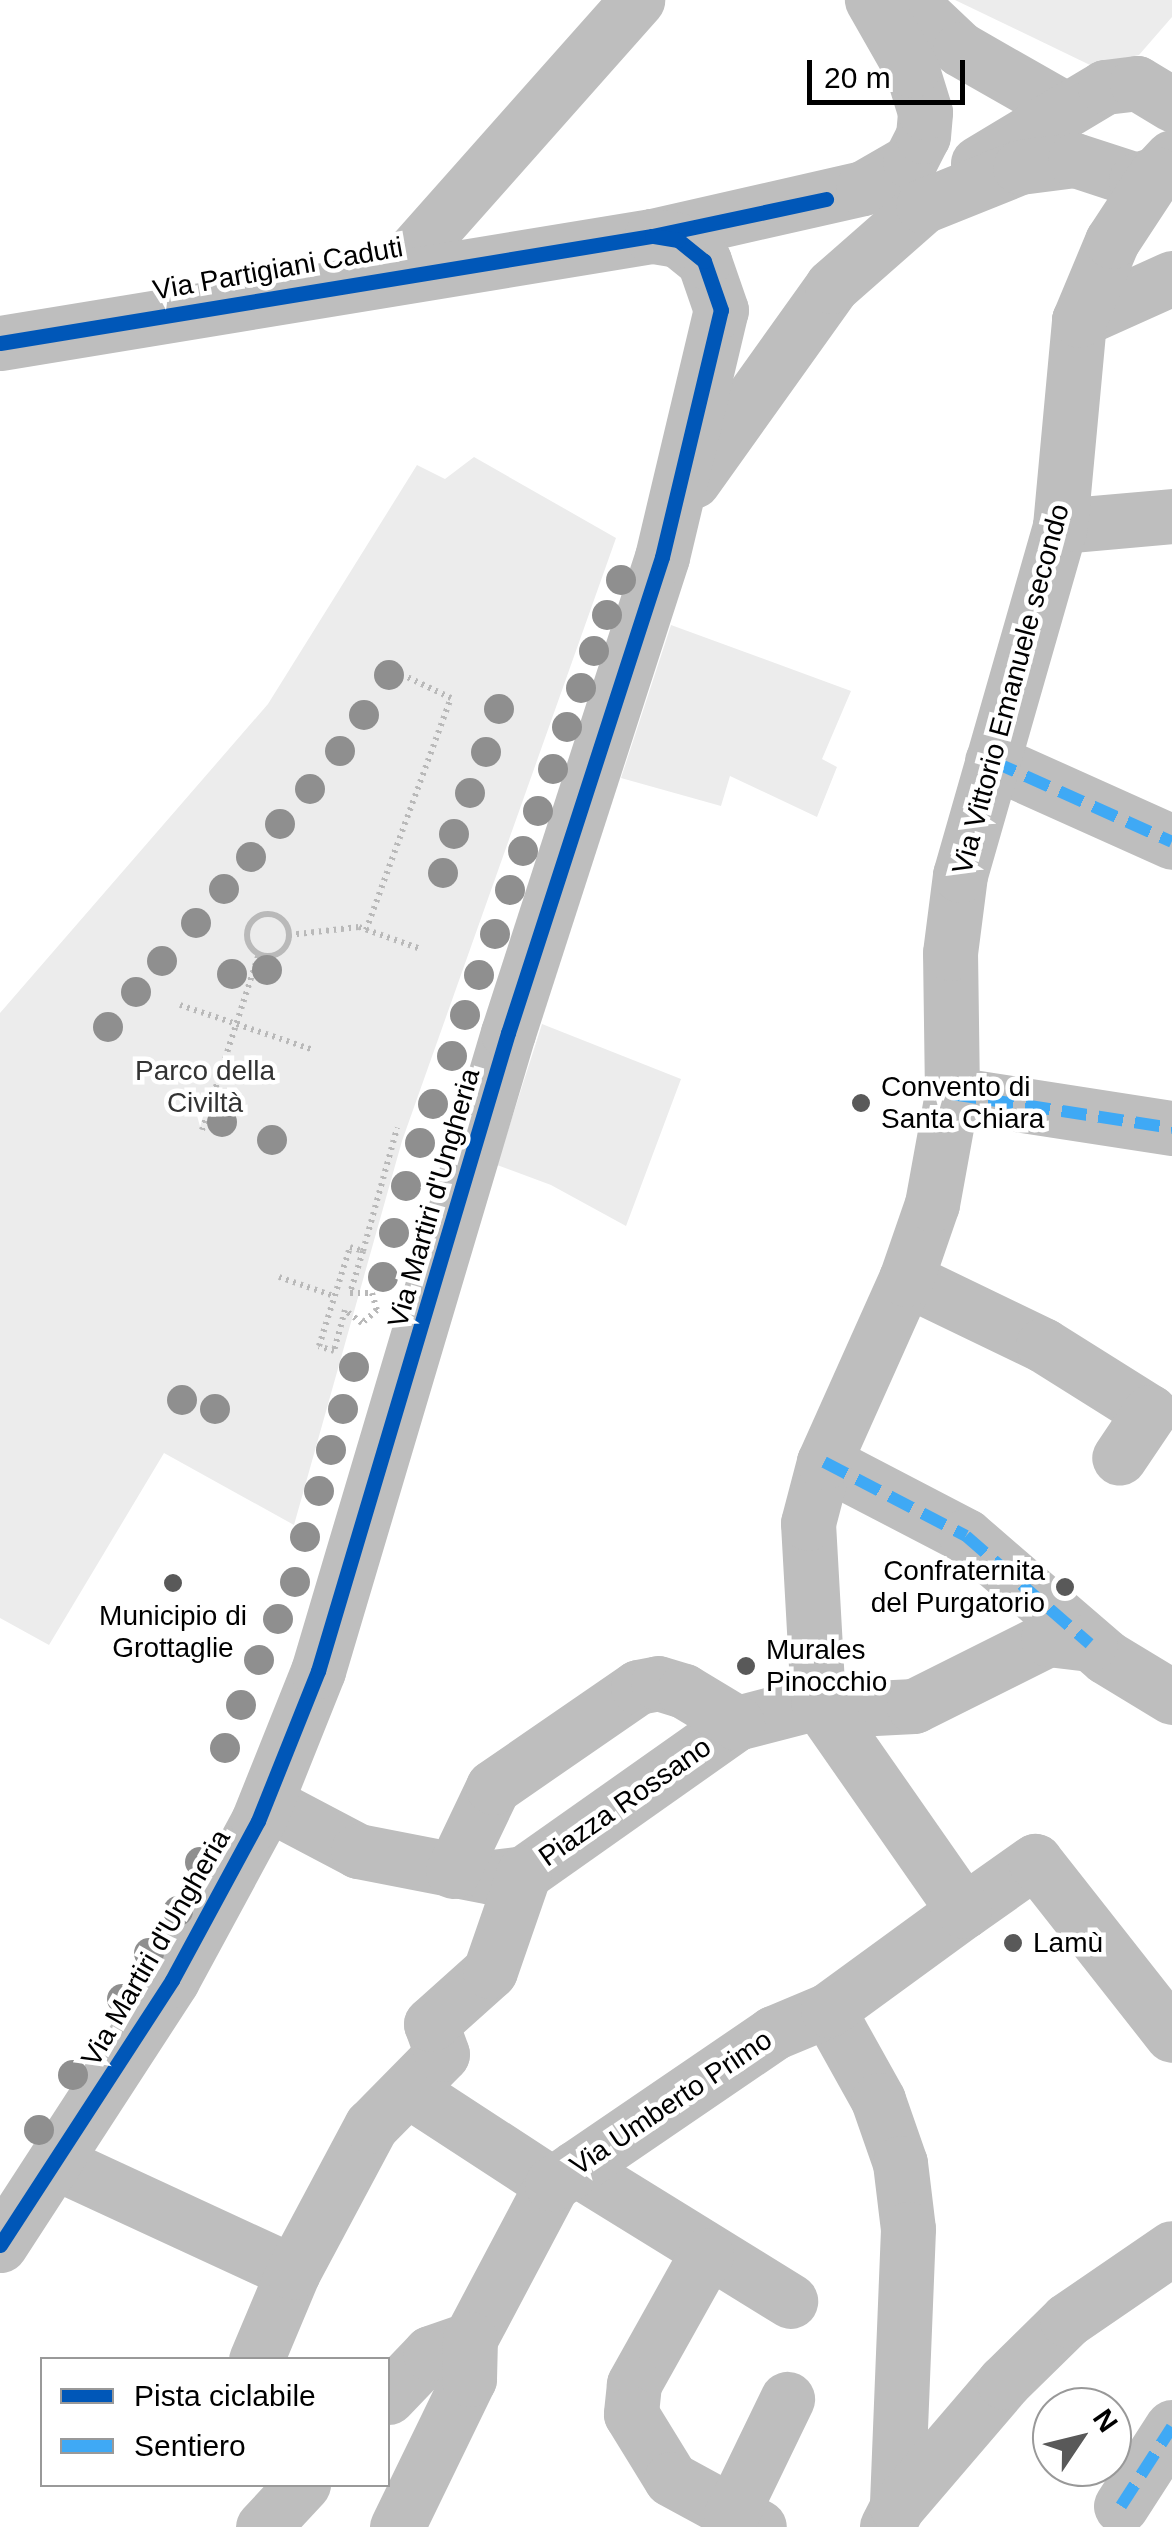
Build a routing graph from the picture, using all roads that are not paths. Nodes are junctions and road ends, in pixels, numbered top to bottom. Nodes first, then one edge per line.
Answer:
1 (637, 0) edge
2 (872, 0) edge
3 (908, 0) edge
4 (1172, 83) edge
5 (1172, 91) edge
6 (1172, 104) edge
7 (1065, 109) junction
8 (1168, 161) edge
9 (862, 188) junction
10 (754, 217) junction
11 (652, 236) junction
12 (393, 275) junction
13 (1172, 278) edge
14 (715, 279) junction
15 (832, 286) junction
16 (1079, 320) junction
17 (0, 343) edge
18 (672, 513) junction
19 (1172, 516) edge
20 (1060, 526) junction
21 (992, 761) junction
22 (1172, 842) edge
23 (952, 1094) junction
24 (1172, 1128) edge
25 (906, 1279) junction
26 (1119, 1458) dead end
27 (824, 1462) junction
28 (1090, 1644) junction
29 (1172, 1697) edge
30 (818, 1702) junction
31 (889, 1710) junction
32 (737, 1724) junction
33 (874, 1781) junction
34 (267, 1803) junction
35 (453, 1872) junction
36 (524, 1873) junction
37 (964, 1912) junction
38 (828, 2010) junction
39 (1172, 2035) edge
40 (411, 2092) junction
41 (57, 2163) junction
42 (563, 2176) junction
43 (0, 2245) edge
44 (1172, 2248) edge
45 (706, 2255) junction
46 (292, 2272) junction
47 (790, 2302) dead end
48 (470, 2339) junction
49 (257, 2357) edge
50 (390, 2395) edge
51 (787, 2398) dead end
52 (1172, 2427) edge
53 (298, 2487) edge
54 (1121, 2506) dead end
55 (260, 2512) edge
56 (892, 2517) edge
57 (745, 2521) edge
58 (397, 2527) edge

1 - 12 street
2 - 9 street
3 - 7 street
4 - 5 street
6 - 7 street
7 - 9 street
8 - 15 street, Via Martiri d'Ungheria
8 - 16 street, Via Vittorio Emanuele secondo
9 - 10 street, Via Partigiani Caduti
10 - 11 street, Via Partigiani Caduti
10 - 14 street
11 - 12 street, Via Partigiani Caduti
11 - 14 street
12 - 17 street, Via Partigiani Caduti
13 - 16 street
14 - 15 street
14 - 18 street, Via Martiri d'Ungheria
15 - 18 street, Via Martiri d'Ungheria
16 - 20 street, Via Vittorio Emanuele secondo
18 - 34 street, Via Martiri d'Ungheria
19 - 20 street
20 - 21 street, Via Vittorio Emanuele secondo
21 - 22 street
21 - 23 street, Via Vittorio Emanuele secondo
23 - 24 street
23 - 25 street, Via Vittorio Emanuele secondo
25 - 26 street
25 - 27 street, Via Vittorio Emanuele secondo
27 - 28 street
27 - 30 street, Via Vittorio Emanuele secondo
28 - 29 street
28 - 31 street
30 - 31 street
30 - 32 street, Piazza Rossano
30 - 33 street
31 - 33 street
32 - 35 street, Piazza Rossano
32 - 36 street, Piazza Rossano
33 - 37 street
34 - 35 street, Piazza Rossano
34 - 41 street, Via Martiri d'Ungheria
35 - 36 street, Piazza Rossano
36 - 40 street
37 - 38 street, Via Umberto Primo
37 - 39 street, Via Umberto Primo
38 - 42 street, Via Umberto Primo
38 - 56 street
40 - 42 street
40 - 46 street
41 - 43 street, Via Martiri d'Ungheria
41 - 46 street
42 - 45 street
42 - 48 street, Via Umberto Primo
44 - 56 street
45 - 47 street
45 - 57 street
46 - 49 street
48 - 50 street
48 - 58 street
51 - 57 street
52 - 54 street
53 - 55 street

